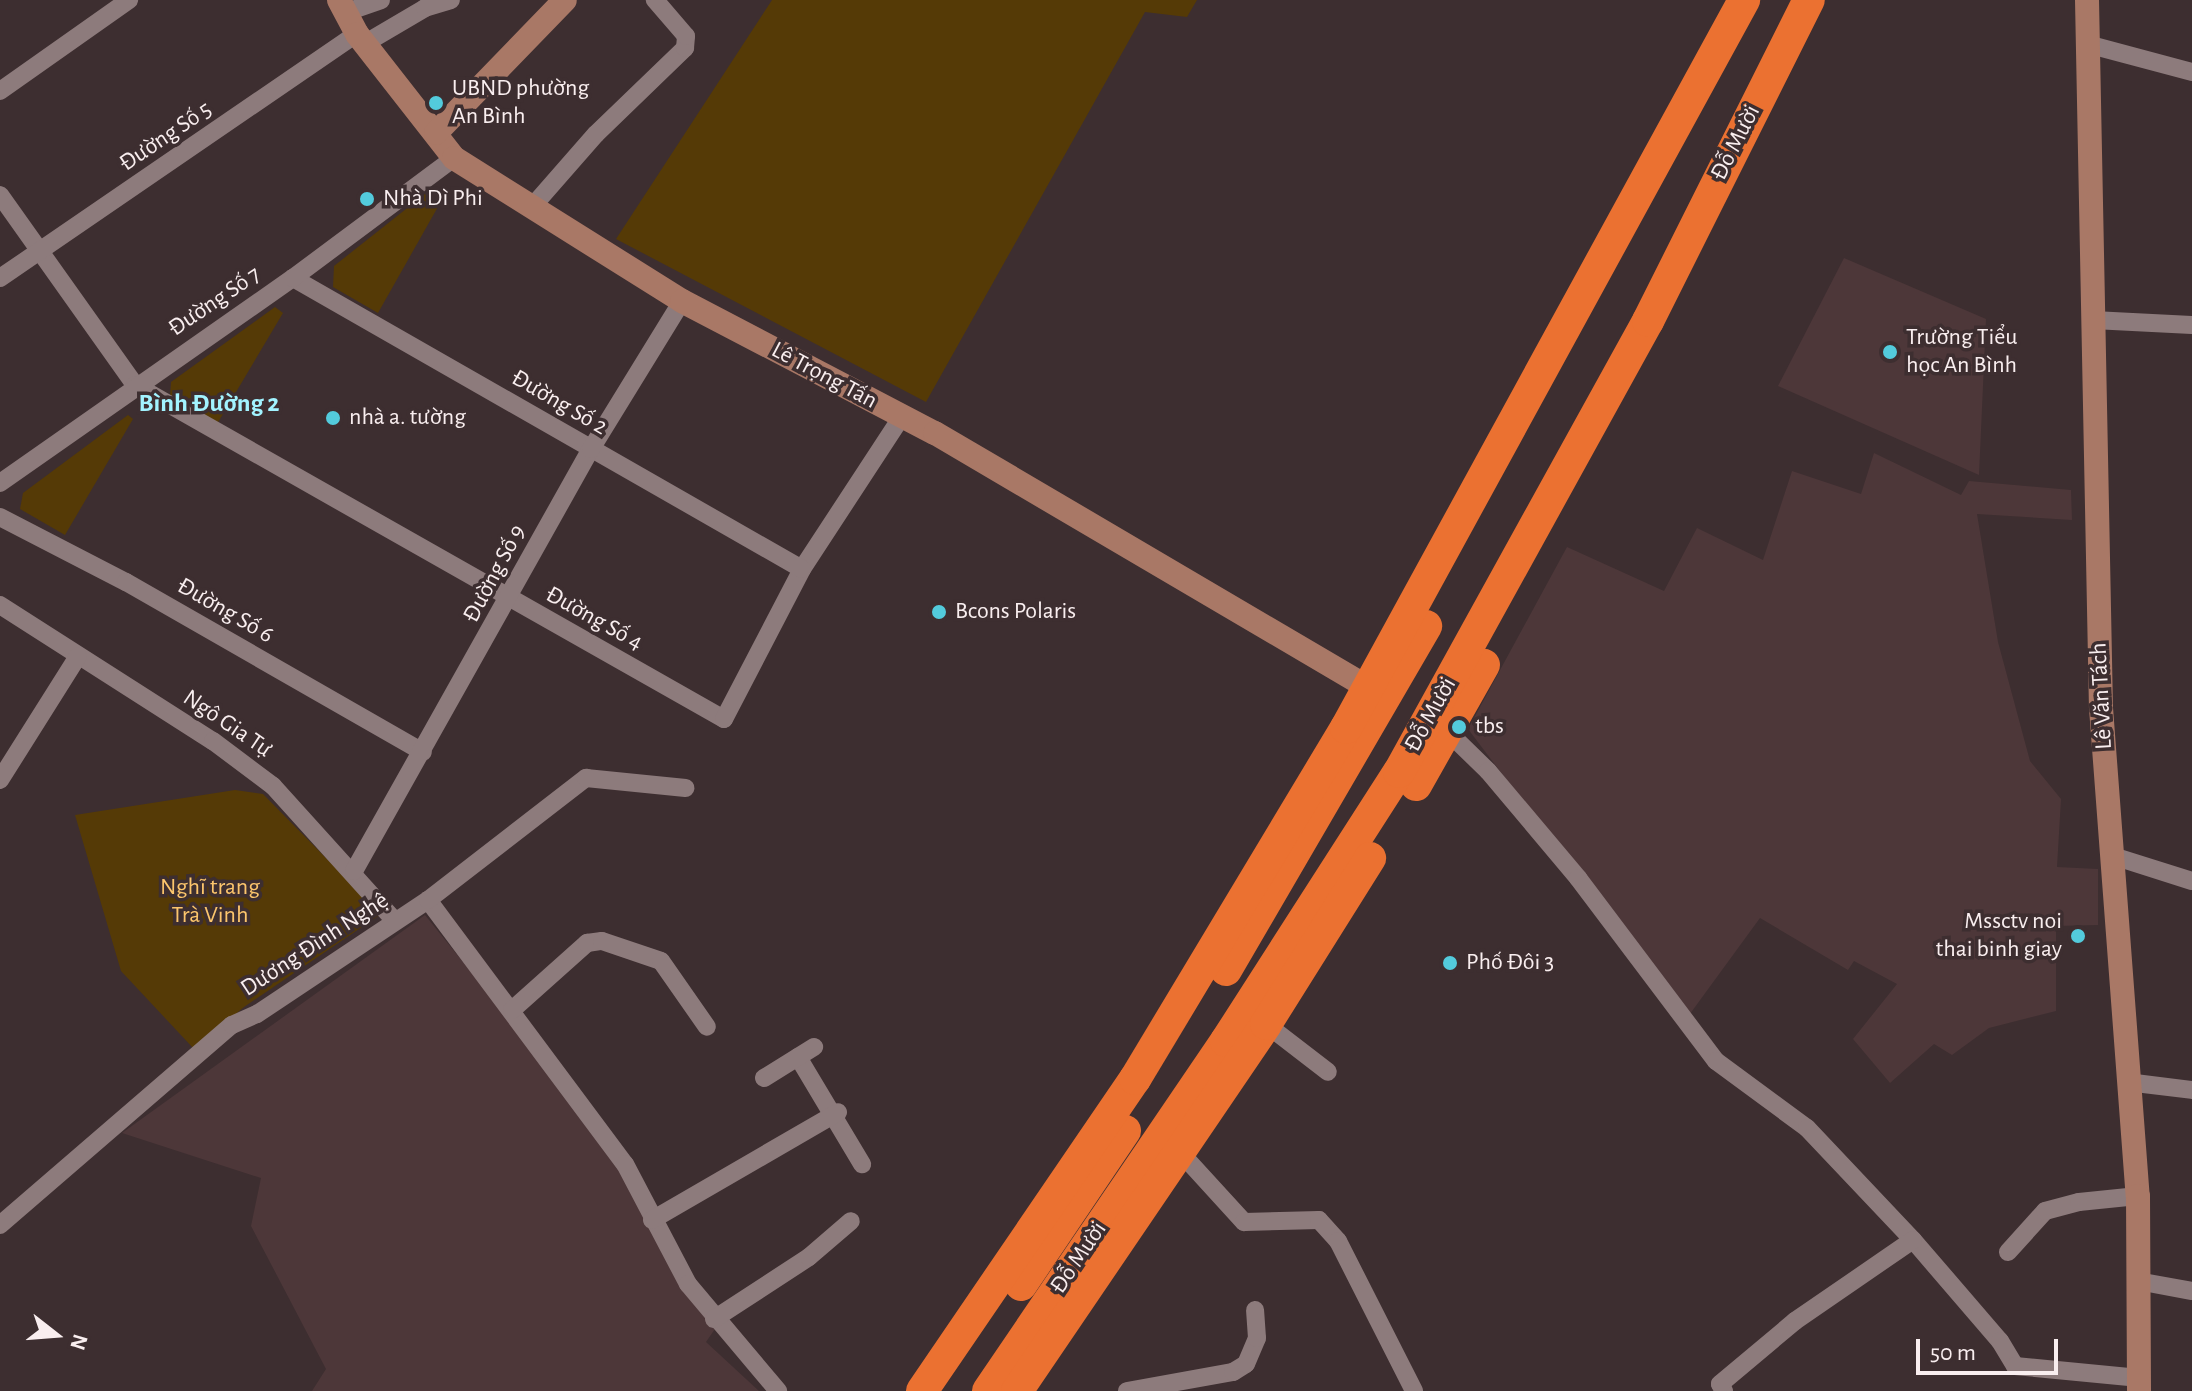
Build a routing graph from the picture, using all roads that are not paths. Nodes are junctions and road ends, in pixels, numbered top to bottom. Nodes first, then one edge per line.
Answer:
1 (129, 0) edge
2 (381, 0) edge
3 (451, 0) edge
4 (565, 0) edge
5 (655, 0) edge
6 (1744, 0) edge
7 (1763, 0) edge
8 (1809, 0) edge
9 (1833, 0) edge
10 (2087, 0) edge
11 (342, 6) edge
12 (361, 39) junction
13 (2087, 44) junction
14 (2192, 72) edge
15 (0, 91) edge
16 (436, 133) junction
17 (454, 158) junction
18 (0, 195) edge
19 (532, 207) junction
20 (40, 252) junction
21 (0, 278) edge
22 (293, 278) junction
23 (682, 301) junction
24 (2093, 320) junction
25 (2192, 325) edge
26 (135, 385) junction
27 (902, 416) junction
28 (591, 449) junction
29 (0, 483) edge
30 (0, 517) edge
31 (802, 569) junction
32 (510, 599) junction
33 (0, 605) edge
34 (78, 656) junction
35 (1378, 692) junction
36 (1438, 726) junction
37 (423, 752) junction
38 (0, 780) edge
39 (686, 788) dead end
40 (2113, 856) junction
41 (354, 871) junction
42 (2192, 881) edge
43 (428, 900) junction
44 (395, 921) junction
45 (512, 1010) junction
46 (1266, 1024) junction
47 (707, 1027) dead end
48 (1328, 1072) dead end
49 (764, 1078) dead end
50 (2127, 1082) junction
51 (2192, 1090) edge
52 (835, 1114) junction
53 (1180, 1152) junction
54 (862, 1164) dead end
55 (2138, 1196) junction
56 (652, 1220) junction
57 (851, 1221) dead end
58 (0, 1225) edge
59 (1913, 1240) junction
60 (2008, 1252) dead end
61 (2143, 1282) junction
62 (2192, 1291) edge
63 (1255, 1310) dead end
64 (714, 1319) junction
65 (2139, 1384) edge
66 (1024, 1389) edge
67 (1716, 1389) edge
68 (778, 1391) edge
69 (922, 1391) edge
70 (948, 1391) edge
71 (988, 1391) edge
72 (1127, 1391) edge
73 (1414, 1391) edge

1 - 15 street
2 - 11 street
3 - 12 street, Đường Số 5
4 - 16 street
5 - 19 street
6 - 35 highway, Đỗ Mười
7 - 35 highway, Đỗ Mười
8 - 36 highway, Đỗ Mười
9 - 36 highway, Đỗ Mười
10 - 13 street, Lê Văn Tách
11 - 12 street, Lê Trọng Tấn
12 - 16 street, Lê Trọng Tấn
12 - 20 street, Đường Số 5
13 - 14 street
13 - 24 street, Lê Văn Tách
16 - 17 street, Lê Trọng Tấn
17 - 19 street, Lê Trọng Tấn
17 - 22 street, Đường Số 7
18 - 20 street
19 - 23 street, Lê Trọng Tấn
20 - 21 street, Đường Số 5
20 - 26 street
22 - 26 street, Đường Số 7
22 - 28 street, Đường Số 2
23 - 27 street, Lê Trọng Tấn
23 - 28 street, Đường Số 9
24 - 25 street
24 - 40 street, Lê Văn Tách
26 - 29 street, Đường Số 7
26 - 32 street, Đường Số 4
27 - 31 street, Đường Số 4
27 - 35 street, Lê Trọng Tấn
28 - 31 street, Đường Số 2
28 - 32 street, Đường Số 9
30 - 37 street, Đường Số 6
31 - 32 street, Đường Số 4
32 - 37 street, Đường Số 9
33 - 34 street, Ngô Gia Tự
34 - 38 street
34 - 41 street, Ngô Gia Tự
35 - 36 highway
35 - 69 highway, Đỗ Mười
35 - 70 highway, Đỗ Mười
36 - 46 highway, Đỗ Mười
36 - 59 street
36 - 71 highway, Đỗ Mười
37 - 41 street, Đường Số 9
39 - 43 street, Dương Đình Nghệ
40 - 42 street
40 - 50 street, Lê Văn Tách
41 - 44 street, Ngô Gia Tự
43 - 44 street, Dương Đình Nghệ
43 - 45 street
44 - 58 street, Dương Đình Nghệ
45 - 47 street
45 - 56 street
46 - 48 street
46 - 53 highway, Đỗ Mười
49 - 52 street
50 - 51 street
50 - 55 street, Lê Văn Tách
52 - 54 street
52 - 56 street
53 - 66 highway, Đỗ Mười
53 - 73 street
55 - 60 street
55 - 61 street, Lê Văn Tách
56 - 64 street
57 - 64 street
59 - 65 street
59 - 67 street
61 - 62 street
61 - 65 street, Lê Văn Tách
63 - 72 street
64 - 68 street

